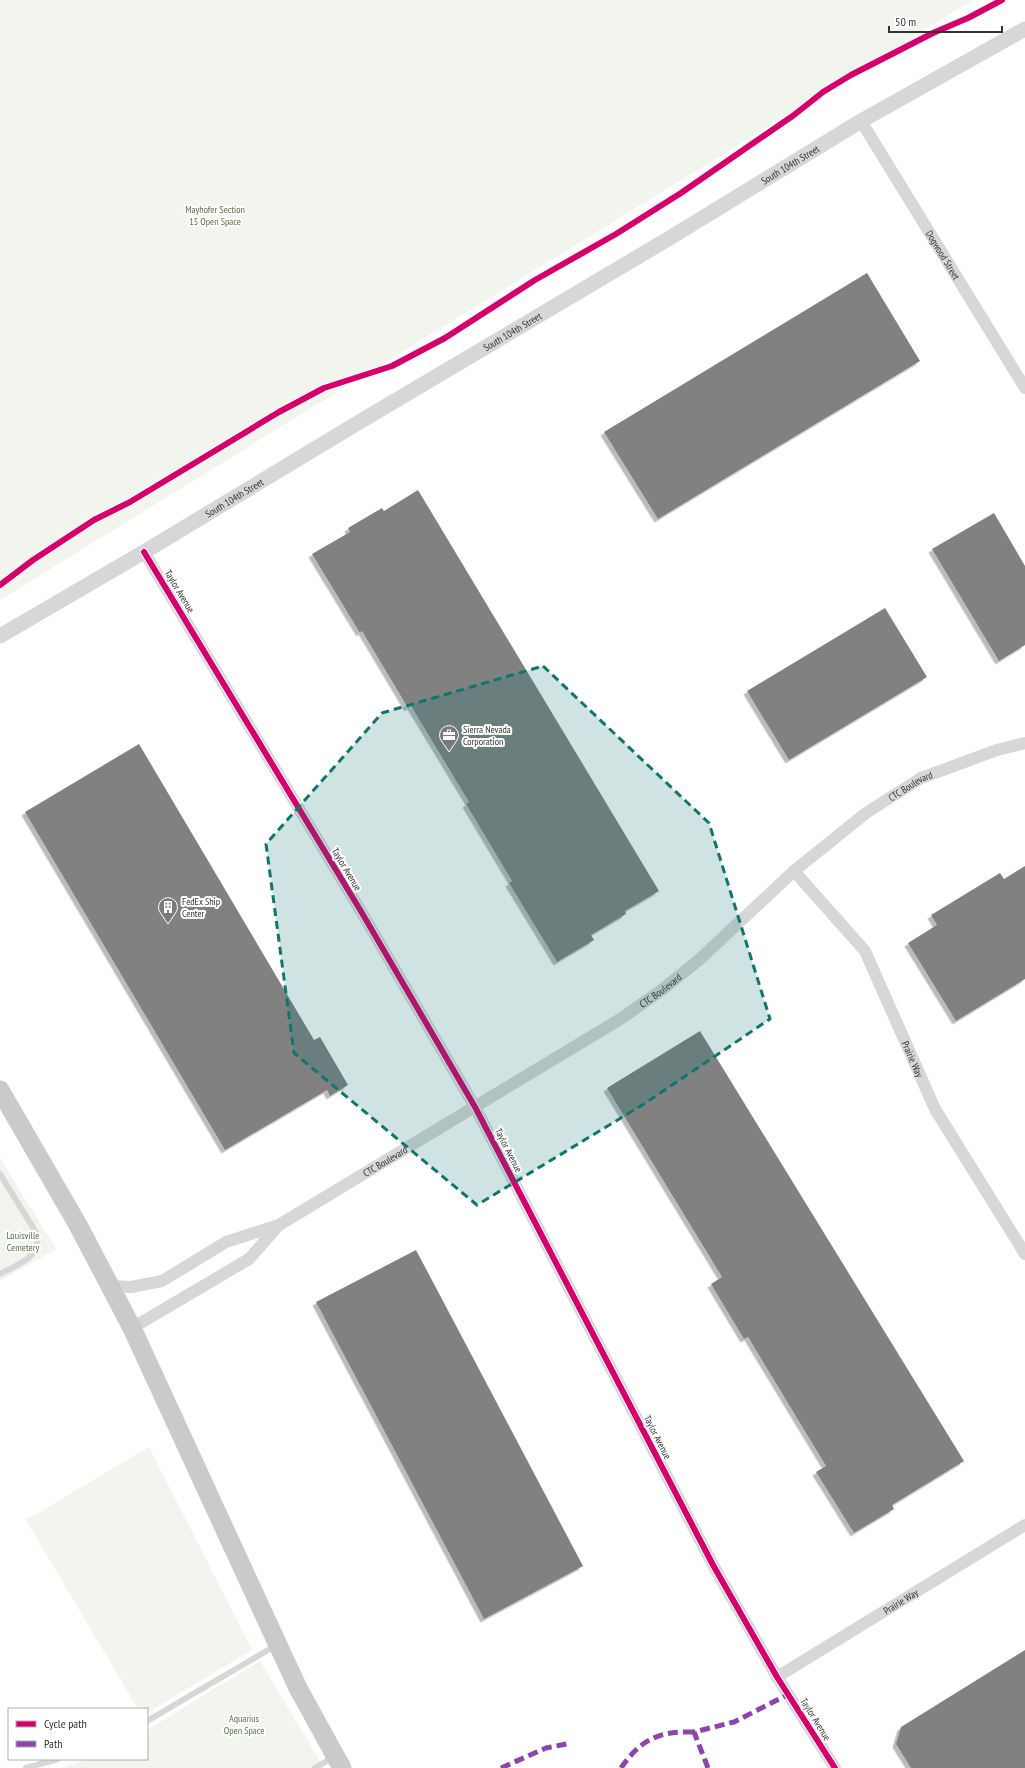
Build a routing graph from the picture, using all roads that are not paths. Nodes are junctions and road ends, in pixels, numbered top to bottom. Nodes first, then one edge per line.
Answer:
1 (1025, 29) edge
2 (861, 121) junction
3 (1025, 388) edge
4 (144, 552) junction
5 (0, 636) edge
6 (1025, 743) edge
7 (794, 872) junction
8 (0, 1090) edge
9 (475, 1107) junction
10 (0, 1174) edge
11 (279, 1225) junction
12 (1025, 1254) edge
13 (0, 1274) edge
14 (110, 1286) junction
15 (132, 1328) junction
16 (1025, 1525) edge
17 (278, 1645) junction
18 (777, 1677) junction
19 (148, 1720) edge
20 (54, 1760) edge
21 (339, 1762) edge
22 (26, 1768) edge
23 (315, 1768) edge
24 (835, 1768) edge

1 - 2 street, South 104th Street
2 - 3 street, Dogwood Street
2 - 4 street, South 104th Street
4 - 5 street, South 104th Street
4 - 9 street, Taylor Avenue
6 - 7 street, CTC Boulevard
7 - 9 street, CTC Boulevard
7 - 12 street, Prairie Way
8 - 14 main road
9 - 11 street, CTC Boulevard
9 - 18 street, Taylor Avenue
10 - 13 lane
11 - 14 street, CTC Boulevard
11 - 15 street, CTC Boulevard
14 - 15 main road
15 - 17 main road
16 - 18 street, Prairie Way
17 - 19 lane
17 - 21 main road
18 - 24 street, Taylor Avenue
20 - 22 lane
21 - 23 lane

